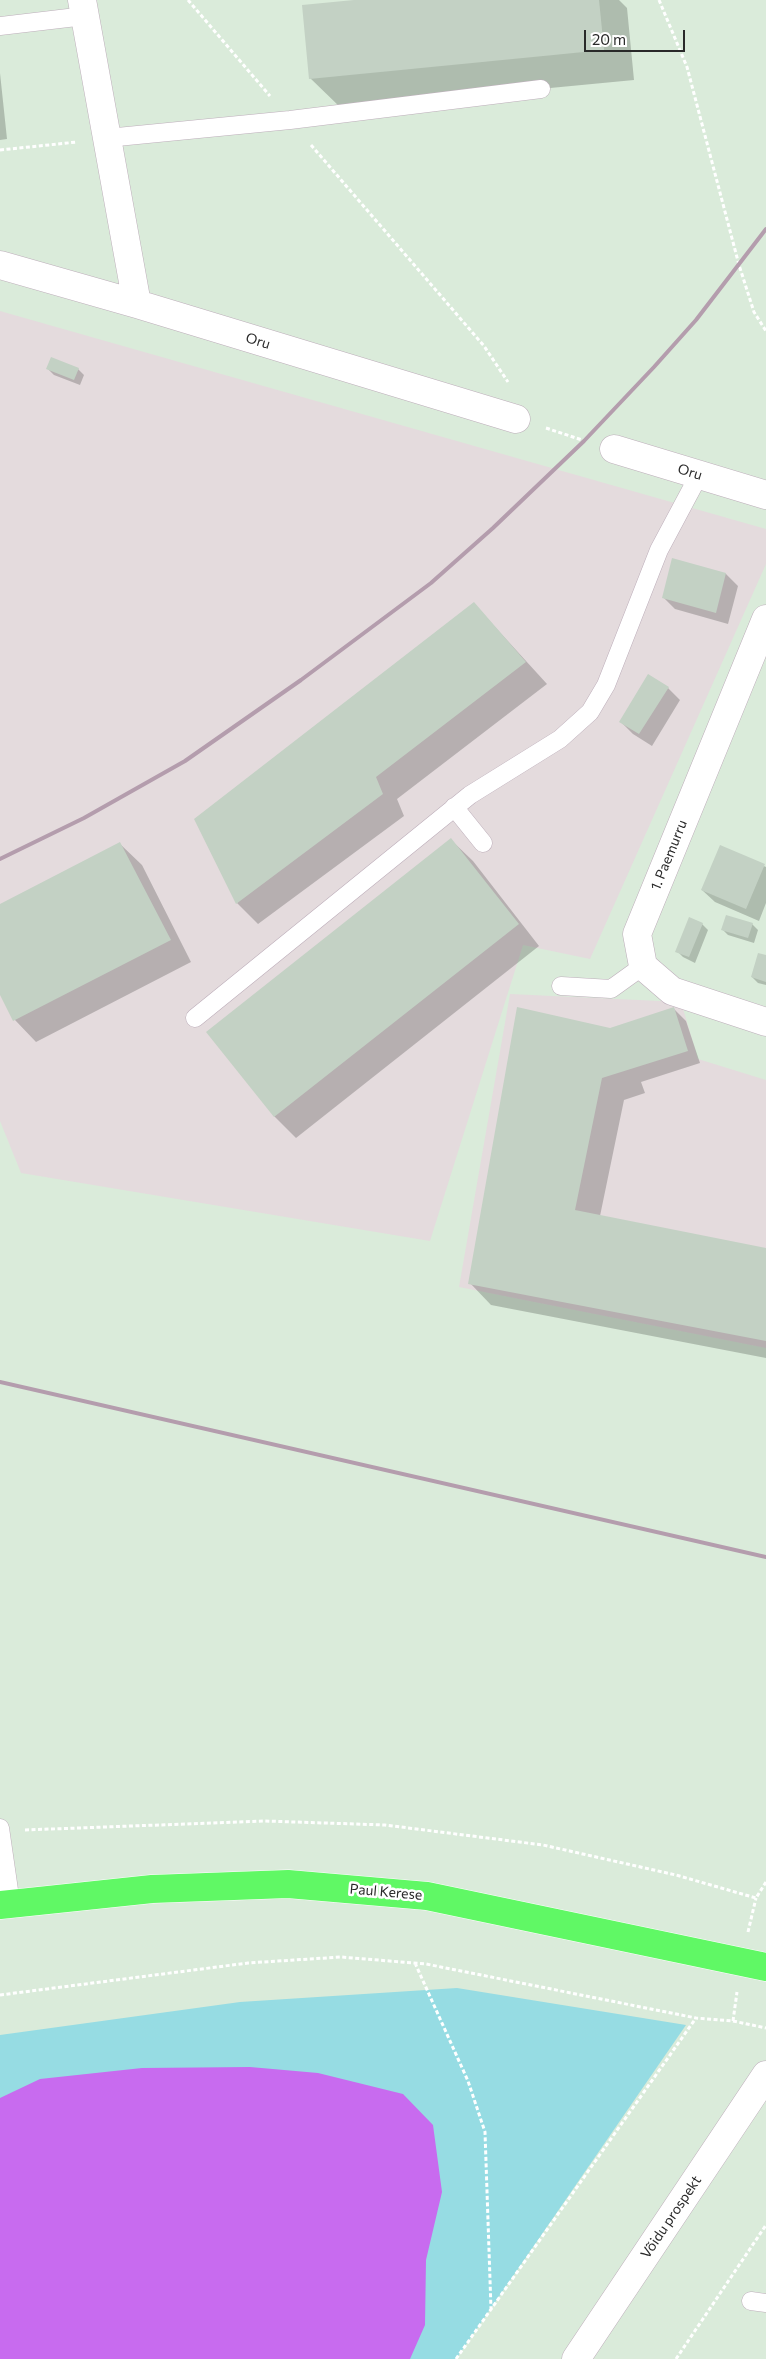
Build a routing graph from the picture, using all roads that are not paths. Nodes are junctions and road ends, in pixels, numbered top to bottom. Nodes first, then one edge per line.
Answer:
1 (84, 8) edge
2 (0, 26) edge
3 (540, 89) dead end
4 (107, 138) junction
5 (0, 265) edge
6 (137, 304) junction
7 (516, 419) road end
8 (614, 449) road end
9 (699, 475) junction
10 (766, 495) edge
11 (766, 619) edge
12 (454, 807) junction
13 (483, 843) dead end
14 (643, 966) junction
15 (561, 986) dead end
16 (195, 1018) dead end
17 (766, 1022) edge
18 (0, 1830) edge
19 (6, 1904) edge
20 (766, 1967) edge
21 (766, 2075) edge
22 (576, 2359) edge

1 - 2 lane
1 - 4 street
3 - 4 lane
4 - 6 street
5 - 6 street, Oru
6 - 7 street, Oru
8 - 9 street, Oru
9 - 10 street, Oru
9 - 12 lane
11 - 14 street, 1. Paemurru
12 - 13 lane
12 - 16 lane
14 - 15 lane
14 - 17 street
18 - 19 lane
19 - 20 highway, Paul Kerese
21 - 22 street, Võidu prospekt

